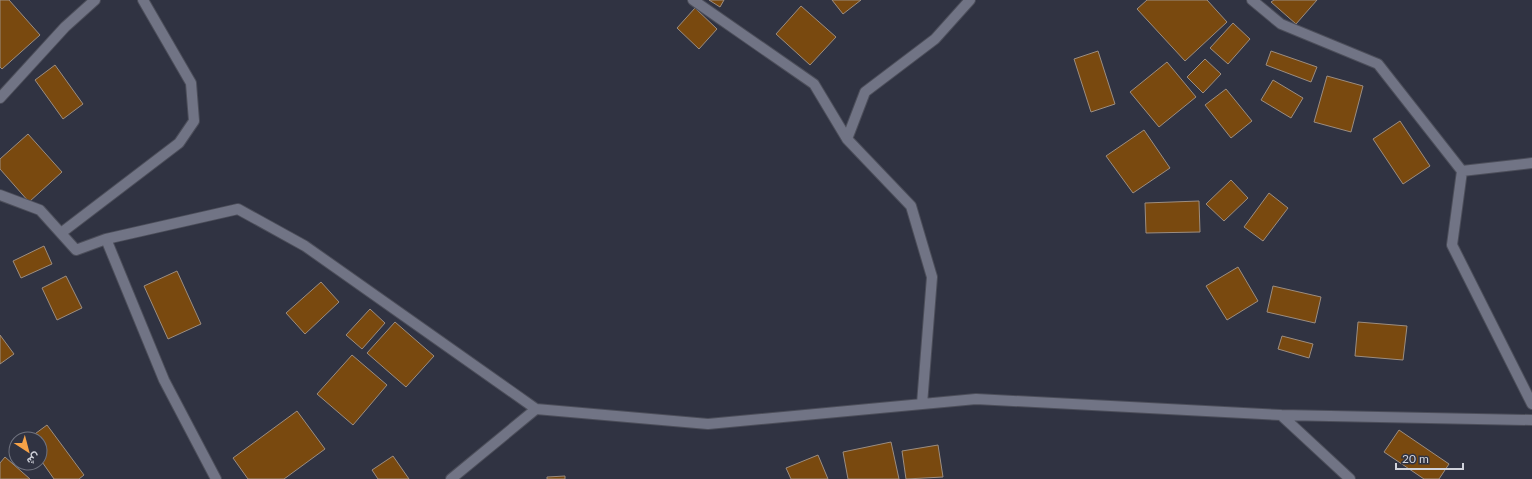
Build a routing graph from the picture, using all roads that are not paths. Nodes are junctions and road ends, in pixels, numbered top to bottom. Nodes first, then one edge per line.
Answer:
1 (95, 0) edge
2 (143, 0) edge
3 (693, 0) edge
4 (970, 0) edge
5 (1252, 0) edge
6 (0, 98) edge
7 (847, 138) junction
8 (1532, 163) edge
9 (1462, 171) junction
10 (0, 195) edge
11 (61, 233) junction
12 (106, 239) junction
13 (922, 404) junction
14 (1532, 404) edge
15 (536, 409) junction
16 (1281, 415) junction
17 (1532, 420) edge
18 (216, 479) edge
19 (451, 479) edge
20 (1350, 479) edge

1 - 6 street
2 - 11 street
3 - 7 street
4 - 7 street
5 - 9 street
7 - 13 street
8 - 9 street
9 - 14 street
10 - 11 street
11 - 12 street
12 - 15 street
12 - 18 street
13 - 15 street
13 - 16 street
15 - 19 street
16 - 17 street
16 - 20 street

